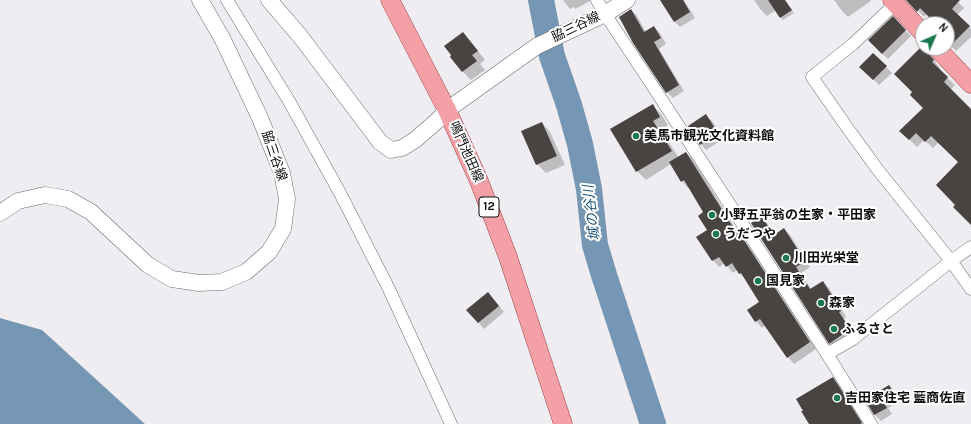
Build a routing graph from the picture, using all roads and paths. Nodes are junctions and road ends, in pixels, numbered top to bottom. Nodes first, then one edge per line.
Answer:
1 (200, 0) edge
2 (227, 0) edge
3 (269, 0) edge
4 (390, 0) edge
5 (597, 0) edge
6 (627, 0) edge
7 (894, 2) edge
8 (604, 14) junction
9 (915, 24) edge
10 (945, 56) edge
11 (971, 84) edge
12 (447, 110) junction
13 (0, 213) edge
14 (971, 247) edge
15 (951, 261) junction
16 (971, 289) edge
17 (827, 354) junction
18 (451, 424) edge
19 (563, 424) edge
20 (871, 424) edge

1 - 13 main road, 脇三谷線
2 - 18 street
3 - 12 main road, 脇三谷線
4 - 12 main road, 鳴門池田線 / 12
5 - 8 street
6 - 8 main road, 脇三谷線
7 - 9 main road
7 - 15 street
8 - 12 main road, 脇三谷線
8 - 17 street
10 - 11 main road
12 - 19 main road, 鳴門池田線 / 12
14 - 15 street
15 - 16 street
15 - 17 street
17 - 20 street

